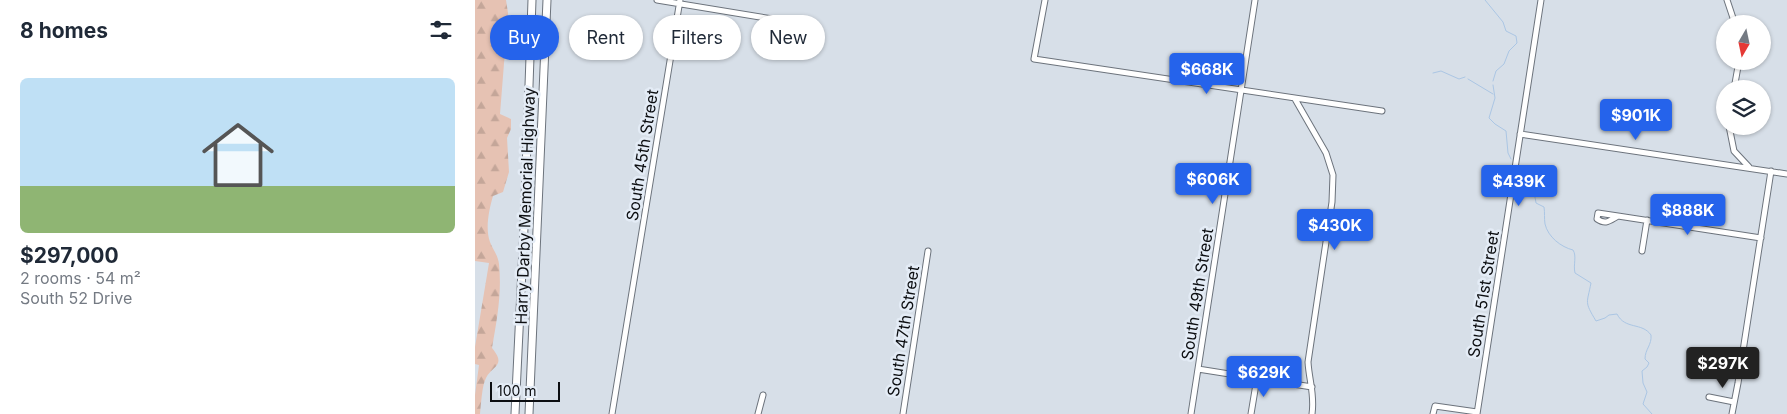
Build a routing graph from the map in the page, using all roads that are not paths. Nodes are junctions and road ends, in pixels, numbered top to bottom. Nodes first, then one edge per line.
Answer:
1 (532, 0) edge
2 (547, 0) edge
3 (657, 0) edge
4 (1045, 0) edge
5 (1255, 0) edge
6 (1541, 0) edge
7 (1727, 0) edge
8 (680, 2) edge
9 (753, 15) edge
10 (1732, 15) edge
11 (1241, 90) junction
12 (1295, 99) junction
13 (1382, 111) dead end
14 (1520, 134) junction
15 (1731, 135) edge
16 (1749, 167) junction
17 (1771, 171) junction
18 (1787, 174) edge
19 (1618, 216) dead end
20 (1647, 220) junction
21 (1761, 238) junction
22 (928, 251) dead end
23 (1642, 251) dead end
24 (1198, 369) junction
25 (518, 377) junction
26 (1257, 378) junction
27 (1312, 386) junction
28 (763, 395) dead end
29 (1709, 397) dead end
30 (1734, 402) junction
31 (1477, 413) edge
32 (510, 414) edge
33 (515, 414) edge
34 (529, 414) edge
35 (612, 414) edge
36 (758, 414) edge
37 (903, 414) edge
38 (1191, 414) edge
39 (1251, 414) edge
40 (1312, 414) edge
41 (1433, 414) edge
42 (1732, 414) edge

1 - 25 highway, Harry Darby Memorial Highway
2 - 34 highway, Harry Darby Memorial Highway
3 - 8 street
4 - 11 street
5 - 11 street, South 49th Street
6 - 14 street, South 51st Street
7 - 10 street
8 - 9 street
8 - 35 street, South 45th Street
11 - 12 street
11 - 24 street, South 49th Street
12 - 13 street
12 - 27 street
14 - 16 street
14 - 31 street, South 51st Street
15 - 16 street
16 - 17 street
17 - 18 street
17 - 21 street
19 - 20 street
20 - 21 street
20 - 23 street
21 - 30 street
22 - 37 street, South 47th Street
24 - 26 street
24 - 38 street, South 49th Street
25 - 32 highway
25 - 33 highway, Harry Darby Memorial Highway
26 - 27 street
26 - 39 street
27 - 40 street
28 - 36 street
29 - 30 street
30 - 42 street
31 - 41 street

